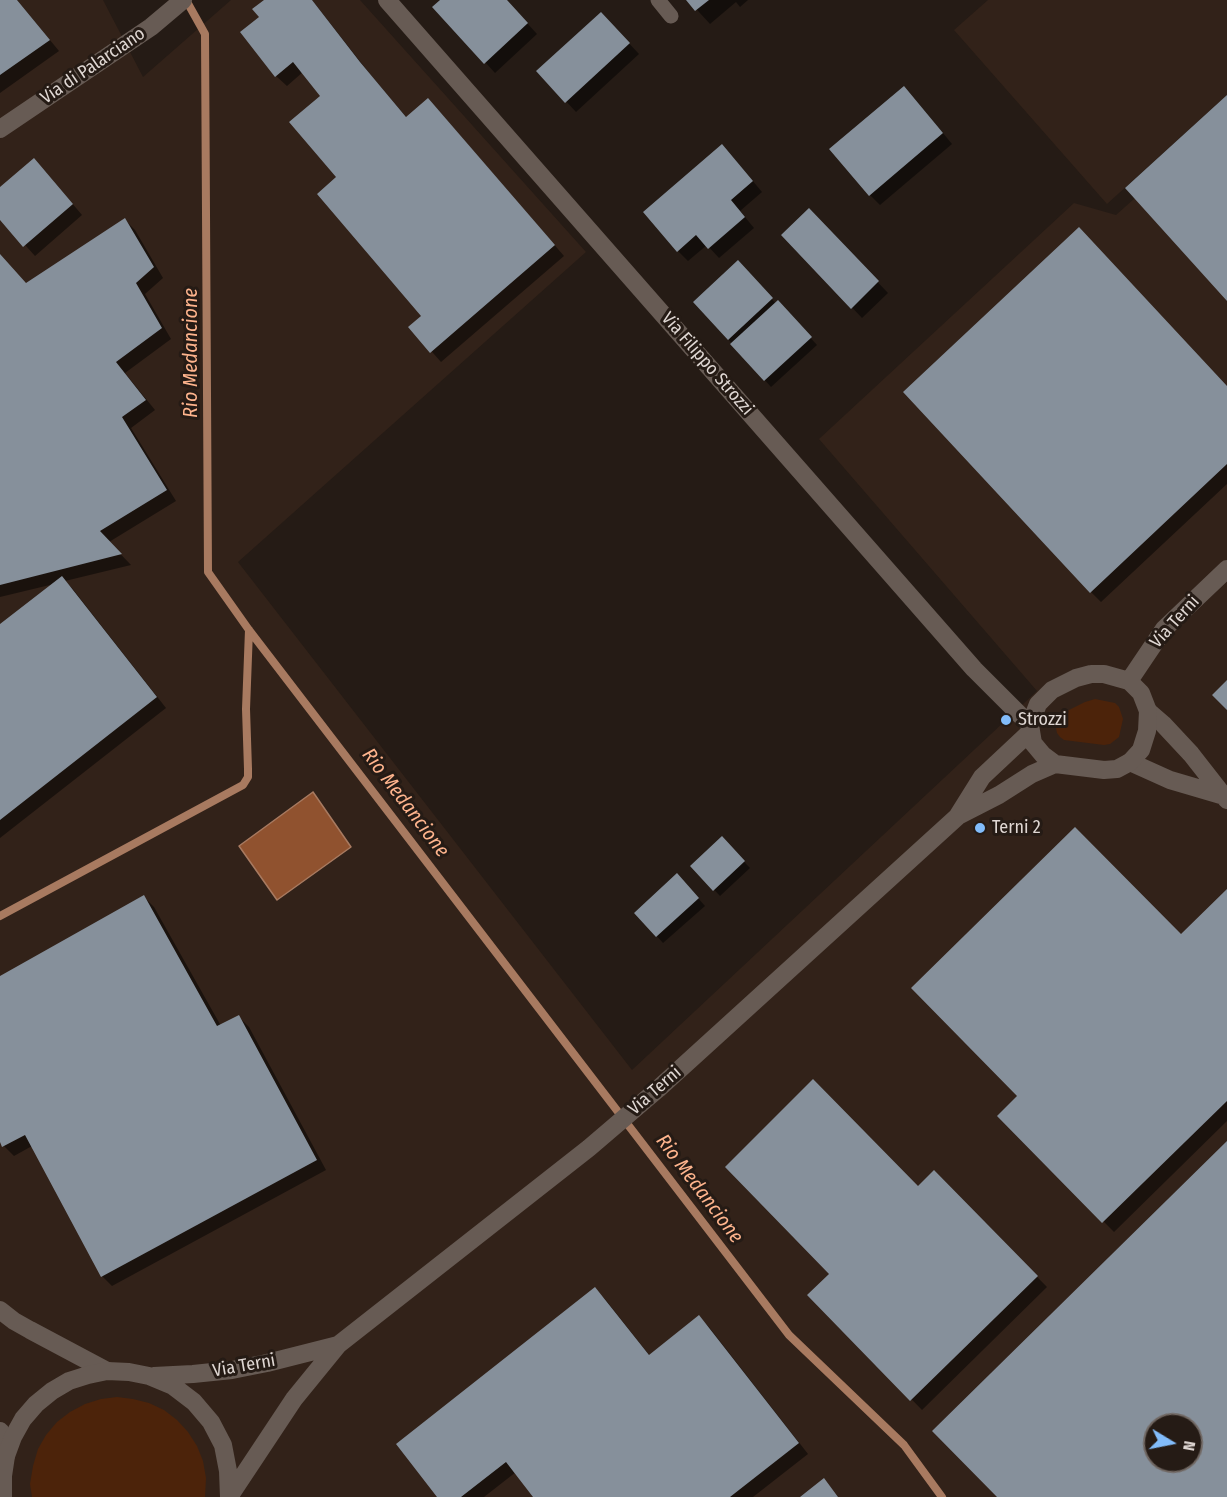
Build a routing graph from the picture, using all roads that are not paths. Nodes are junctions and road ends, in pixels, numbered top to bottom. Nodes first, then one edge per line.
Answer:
1 (183, 0) edge
2 (387, 0) edge
3 (658, 0) edge
4 (670, 16) dead end
5 (0, 129) edge
6 (1227, 569) edge
7 (1129, 681) junction
8 (1148, 711) junction
9 (1030, 728) junction
10 (1130, 762) junction
11 (1055, 764) junction
12 (1224, 797) edge
13 (957, 817) junction
14 (0, 1310) edge
15 (338, 1345) junction
16 (107, 1371) junction
17 (149, 1376) junction
18 (0, 1431) edge
19 (6, 1456) junction
20 (3, 1497) edge
21 (229, 1497) edge

1 - 5 street, Via di Palarciano
2 - 9 street, Via Filippo Strozzi
3 - 4 lane
6 - 7 street, Via Terni
7 - 8 street
7 - 9 street
8 - 10 street
8 - 12 street
9 - 11 street
9 - 13 street, Via Terni
10 - 11 street
10 - 12 street
11 - 13 street, Via Terni
13 - 15 street, Via Terni
14 - 16 street
15 - 17 street, Via Terni
15 - 21 street, Via Terni
16 - 17 street
16 - 19 street
17 - 21 street
18 - 19 street
19 - 20 street

